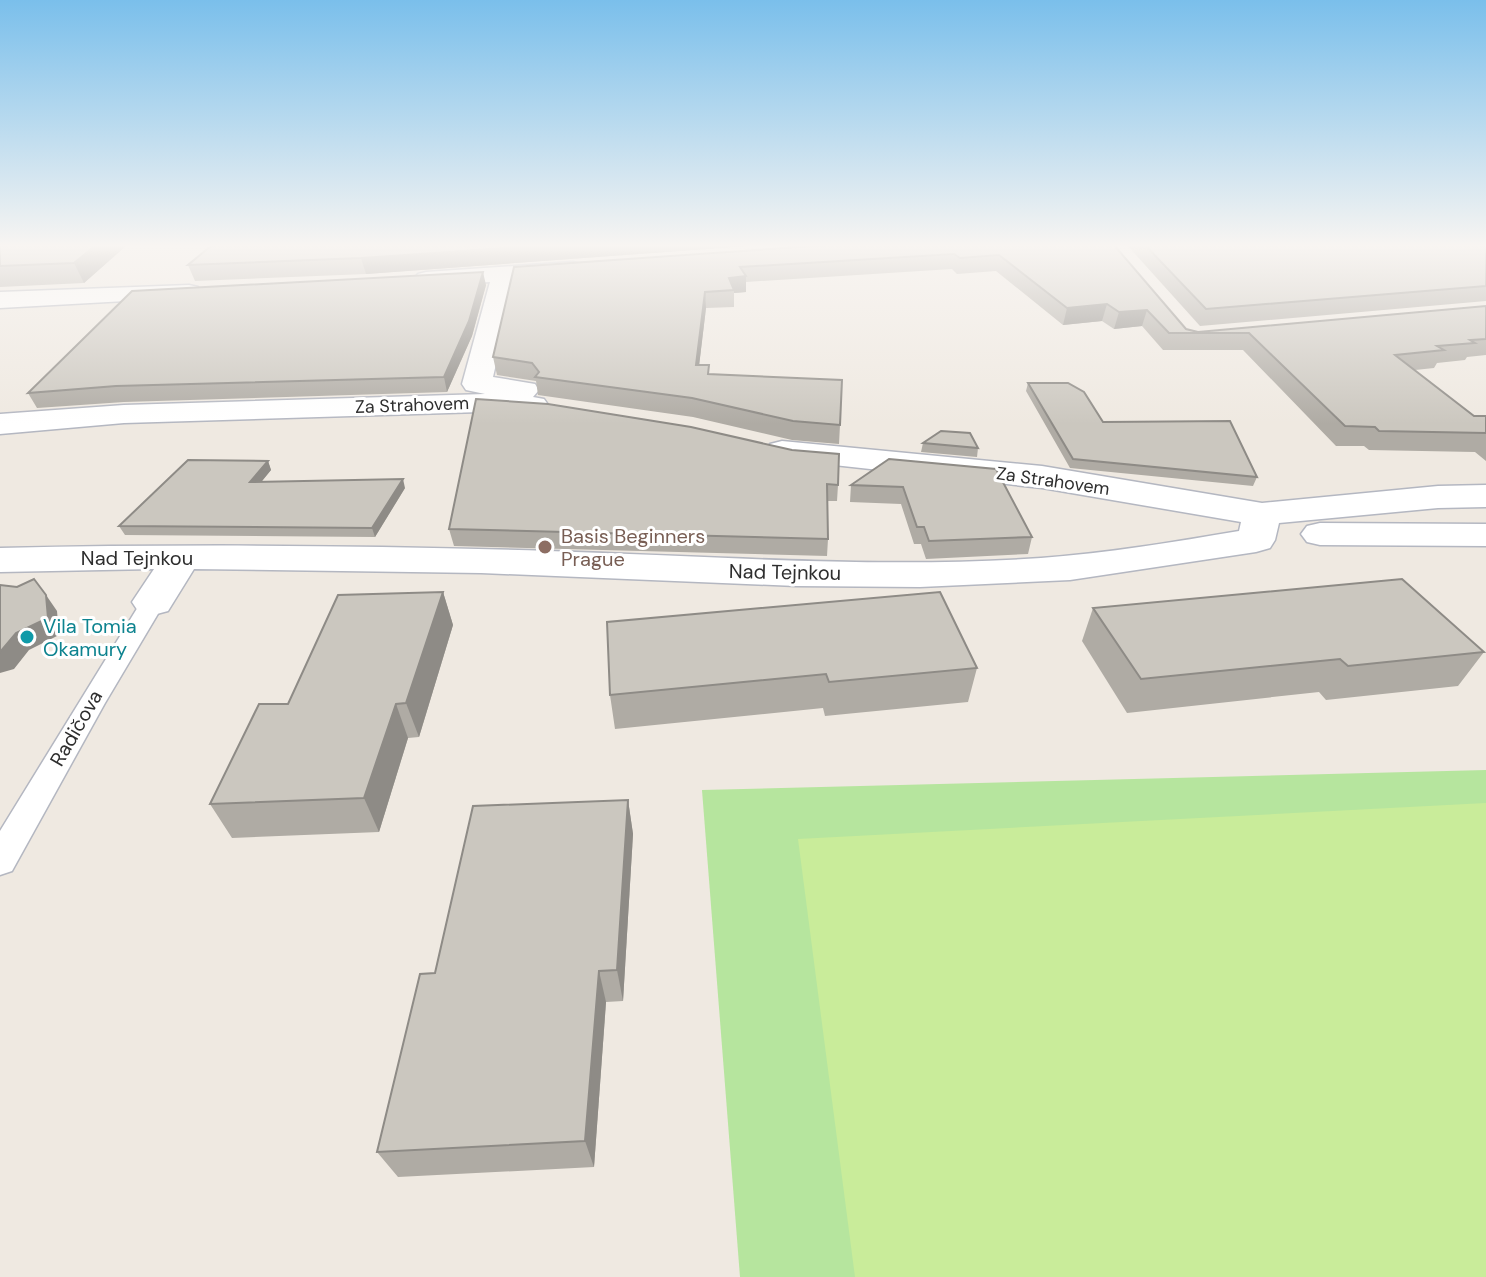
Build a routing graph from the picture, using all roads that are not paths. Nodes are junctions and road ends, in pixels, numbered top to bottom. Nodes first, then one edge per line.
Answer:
1 (496, 305) edge
2 (0, 424) edge
3 (749, 443) edge
4 (1486, 496) edge
5 (1262, 514) junction
6 (1486, 535) edge
7 (182, 557) junction
8 (0, 560) edge
9 (153, 602) joint
10 (0, 861) edge

1 - 2 street, Za Strahovem
3 - 5 street, Za Strahovem
4 - 5 street, Za Strahovem
5 - 6 street
5 - 7 street, Nad Tejnkou
7 - 8 street, Nad Tejnkou
7 - 9 street, Radičova
9 - 10 lane, Radičova

